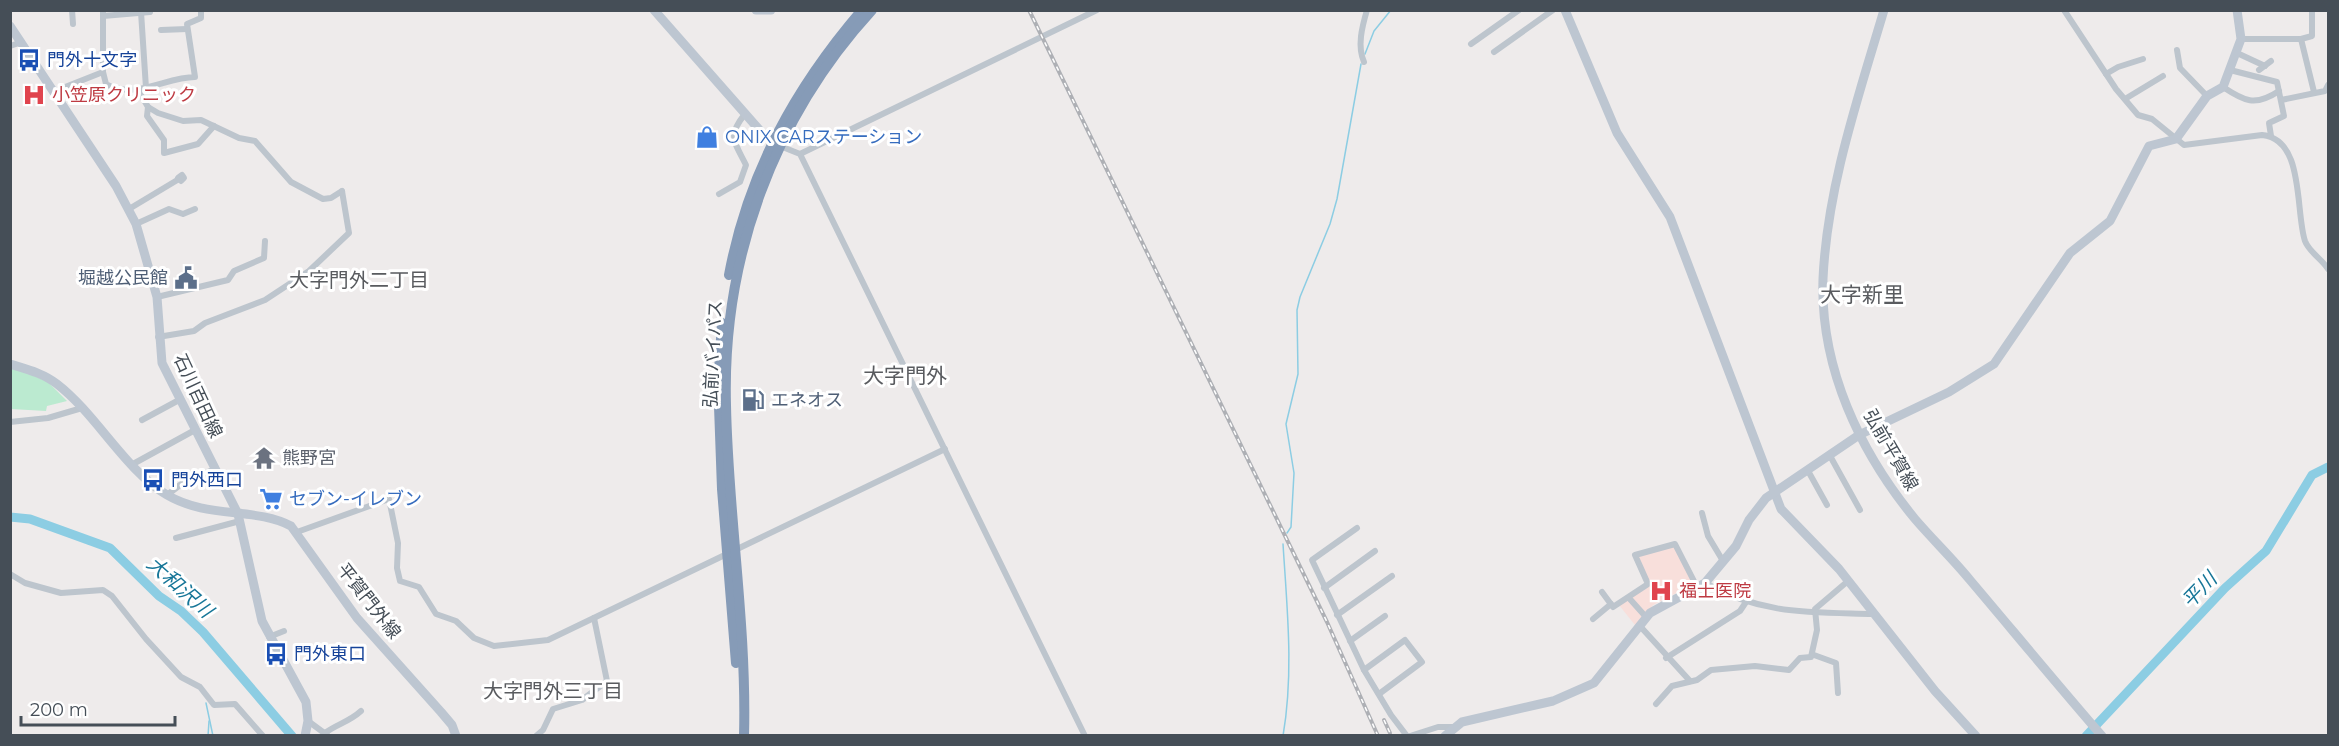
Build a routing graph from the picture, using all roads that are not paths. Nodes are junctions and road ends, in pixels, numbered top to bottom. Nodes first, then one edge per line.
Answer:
1 (72, 10) edge
2 (201, 10) edge
3 (654, 10) edge
4 (756, 10) edge
5 (771, 10) edge
6 (862, 10) edge
7 (872, 10) edge
8 (1096, 10) edge
9 (1366, 10) edge
10 (1519, 10) edge
11 (1553, 10) edge
12 (1565, 10) edge
13 (1884, 10) edge
14 (2064, 10) edge
15 (2237, 10) edge
16 (2312, 10) edge
17 (141, 12) junction
18 (150, 12) edge
19 (103, 13) edge
20 (73, 24) dead end
21 (10, 26) edge
22 (187, 29) junction
23 (161, 30) dead end
24 (2241, 39) junction
25 (2301, 39) junction
26 (22, 42) junction
27 (1471, 44) dead end
28 (10, 46) edge
29 (2177, 50) dead end
30 (1494, 52) dead end
31 (2237, 52) junction
32 (2143, 59) dead end
33 (1364, 62) dead end
34 (2271, 62) dead end
35 (2230, 70) junction
36 (103, 72) junction
37 (2106, 74) junction
38 (2163, 76) dead end
39 (2328, 85) edge
40 (2223, 87) junction
41 (146, 88) junction
42 (138, 90) junction
43 (55, 91) junction
44 (2279, 92) junction
45 (2314, 92) junction
46 (2207, 96) junction
47 (2125, 99) junction
48 (2281, 100) junction
49 (148, 107) junction
50 (745, 114) junction
51 (214, 126) junction
52 (2271, 136) junction
53 (2176, 140) junction
54 (776, 144) junction
55 (800, 154) junction
56 (190, 172) dead end
57 (719, 194) dead end
58 (129, 209) junction
59 (195, 209) dead end
60 (136, 224) junction
61 (265, 241) dead end
62 (2328, 269) edge
63 (157, 297) junction
64 (158, 337) junction
65 (10, 364) edge
66 (179, 400) junction
67 (82, 408) junction
68 (142, 420) dead end
69 (10, 422) edge
70 (195, 430) junction
71 (1859, 435) junction
72 (945, 449) junction
73 (1829, 454) junction
74 (133, 464) junction
75 (215, 469) junction
76 (1807, 469) junction
77 (1773, 493) junction
78 (167, 495) junction
79 (1827, 505) dead end
80 (1860, 510) dead end
81 (1702, 513) dead end
82 (239, 518) junction
83 (1357, 528) dead end
84 (297, 532) junction
85 (176, 538) dead end
86 (1375, 551) dead end
87 (731, 553) junction
88 (1723, 561) junction
89 (10, 574) edge
90 (1392, 576) dead end
91 (1848, 580) junction
92 (1701, 585) junction
93 (1324, 588) junction
94 (1602, 592) dead end
95 (1629, 598) junction
96 (1746, 602) junction
97 (1611, 604) junction
98 (1816, 612) junction
99 (1873, 614) junction
100 (1337, 615) junction
101 (1385, 616) dead end
102 (594, 618) junction
103 (1593, 619) dead end
104 (1642, 621) junction
105 (284, 632) dead end
106 (269, 637) junction
107 (1350, 641) junction
108 (1814, 655) junction
109 (1666, 658) junction
110 (1364, 670) junction
111 (1690, 681) junction
112 (1838, 693) dead end
113 (1378, 694) junction
114 (1656, 704) dead end
115 (361, 711) dead end
116 (307, 727) edge
117 (1453, 727) junction
118 (326, 734) edge
119 (263, 735) edge
120 (457, 735) edge
121 (536, 735) edge
122 (737, 735) edge
123 (744, 735) edge
124 (1085, 735) edge
125 (1408, 735) edge
126 (1444, 735) edge
127 (1976, 735) edge
128 (2102, 735) edge

1 - 20 street
2 - 22 street
3 - 50 street
4 - 5 street
6 - 54 highway, 弘前バイパス
7 - 54 highway, 弘前バイパス
8 - 55 street
9 - 33 street
10 - 27 street
11 - 30 street
12 - 77 street
13 - 71 street, 弘前平賀線
14 - 37 street
15 - 24 street
16 - 25 street
17 - 18 street
17 - 19 street
17 - 41 street
19 - 36 street
21 - 26 street, 石川百田線
22 - 23 street
22 - 41 street
24 - 25 street
24 - 31 street
25 - 45 street
26 - 28 street
26 - 43 street, 石川百田線
29 - 46 street
31 - 34 street
31 - 35 street
32 - 37 street
35 - 40 street
35 - 44 street
36 - 42 street
36 - 43 street
37 - 47 street
38 - 47 street
39 - 45 street
40 - 44 street
40 - 46 street
41 - 42 street
42 - 49 street
43 - 58 street, 石川百田線
44 - 48 street
45 - 48 street
46 - 53 street
47 - 53 street
48 - 52 street
49 - 51 street
49 - 51 street
50 - 54 street
50 - 57 street
51 - 64 street
52 - 53 street
52 - 62 street
53 - 71 street
54 - 55 street
54 - 87 highway, 弘前バイパス
55 - 72 street
56 - 58 street
58 - 60 street, 石川百田線
59 - 60 street
60 - 63 street, 石川百田線
61 - 63 street
63 - 64 street, 石川百田線
64 - 66 street, 石川百田線
65 - 67 street
66 - 68 street
66 - 70 street, 石川百田線
67 - 69 street
67 - 74 street
70 - 74 street
70 - 75 street, 石川百田線
71 - 73 street
71 - 128 street, 弘前平賀線
72 - 87 street
72 - 124 street
73 - 76 street
73 - 80 street
74 - 78 street
75 - 78 street
75 - 82 street, 石川百田線
76 - 77 street
76 - 79 street
77 - 88 street
77 - 91 street
78 - 82 street
81 - 88 street
82 - 84 street
82 - 85 street
82 - 106 street, 石川百田線
83 - 93 street
84 - 102 street
84 - 120 street, 平賀門外線
86 - 93 street
87 - 102 street
87 - 122 highway, 弘前バイパス
87 - 123 highway, 弘前バイパス
88 - 92 street
89 - 119 street
90 - 100 street
91 - 98 street
91 - 99 street
92 - 95 street
92 - 96 street
92 - 104 street
93 - 100 street
94 - 97 street
95 - 97 street
95 - 104 street
96 - 98 street
96 - 109 street
97 - 103 street
98 - 99 street
98 - 108 street
99 - 127 street
100 - 107 street
101 - 107 street
102 - 121 street
104 - 109 street
104 - 117 street
105 - 106 street
106 - 116 street, 石川百田線
107 - 110 street
108 - 111 street
108 - 112 street
109 - 111 street
110 - 113 street
110 - 113 street
111 - 114 street
113 - 125 street
115 - 118 street
116 - 118 street
117 - 125 street
117 - 126 street

